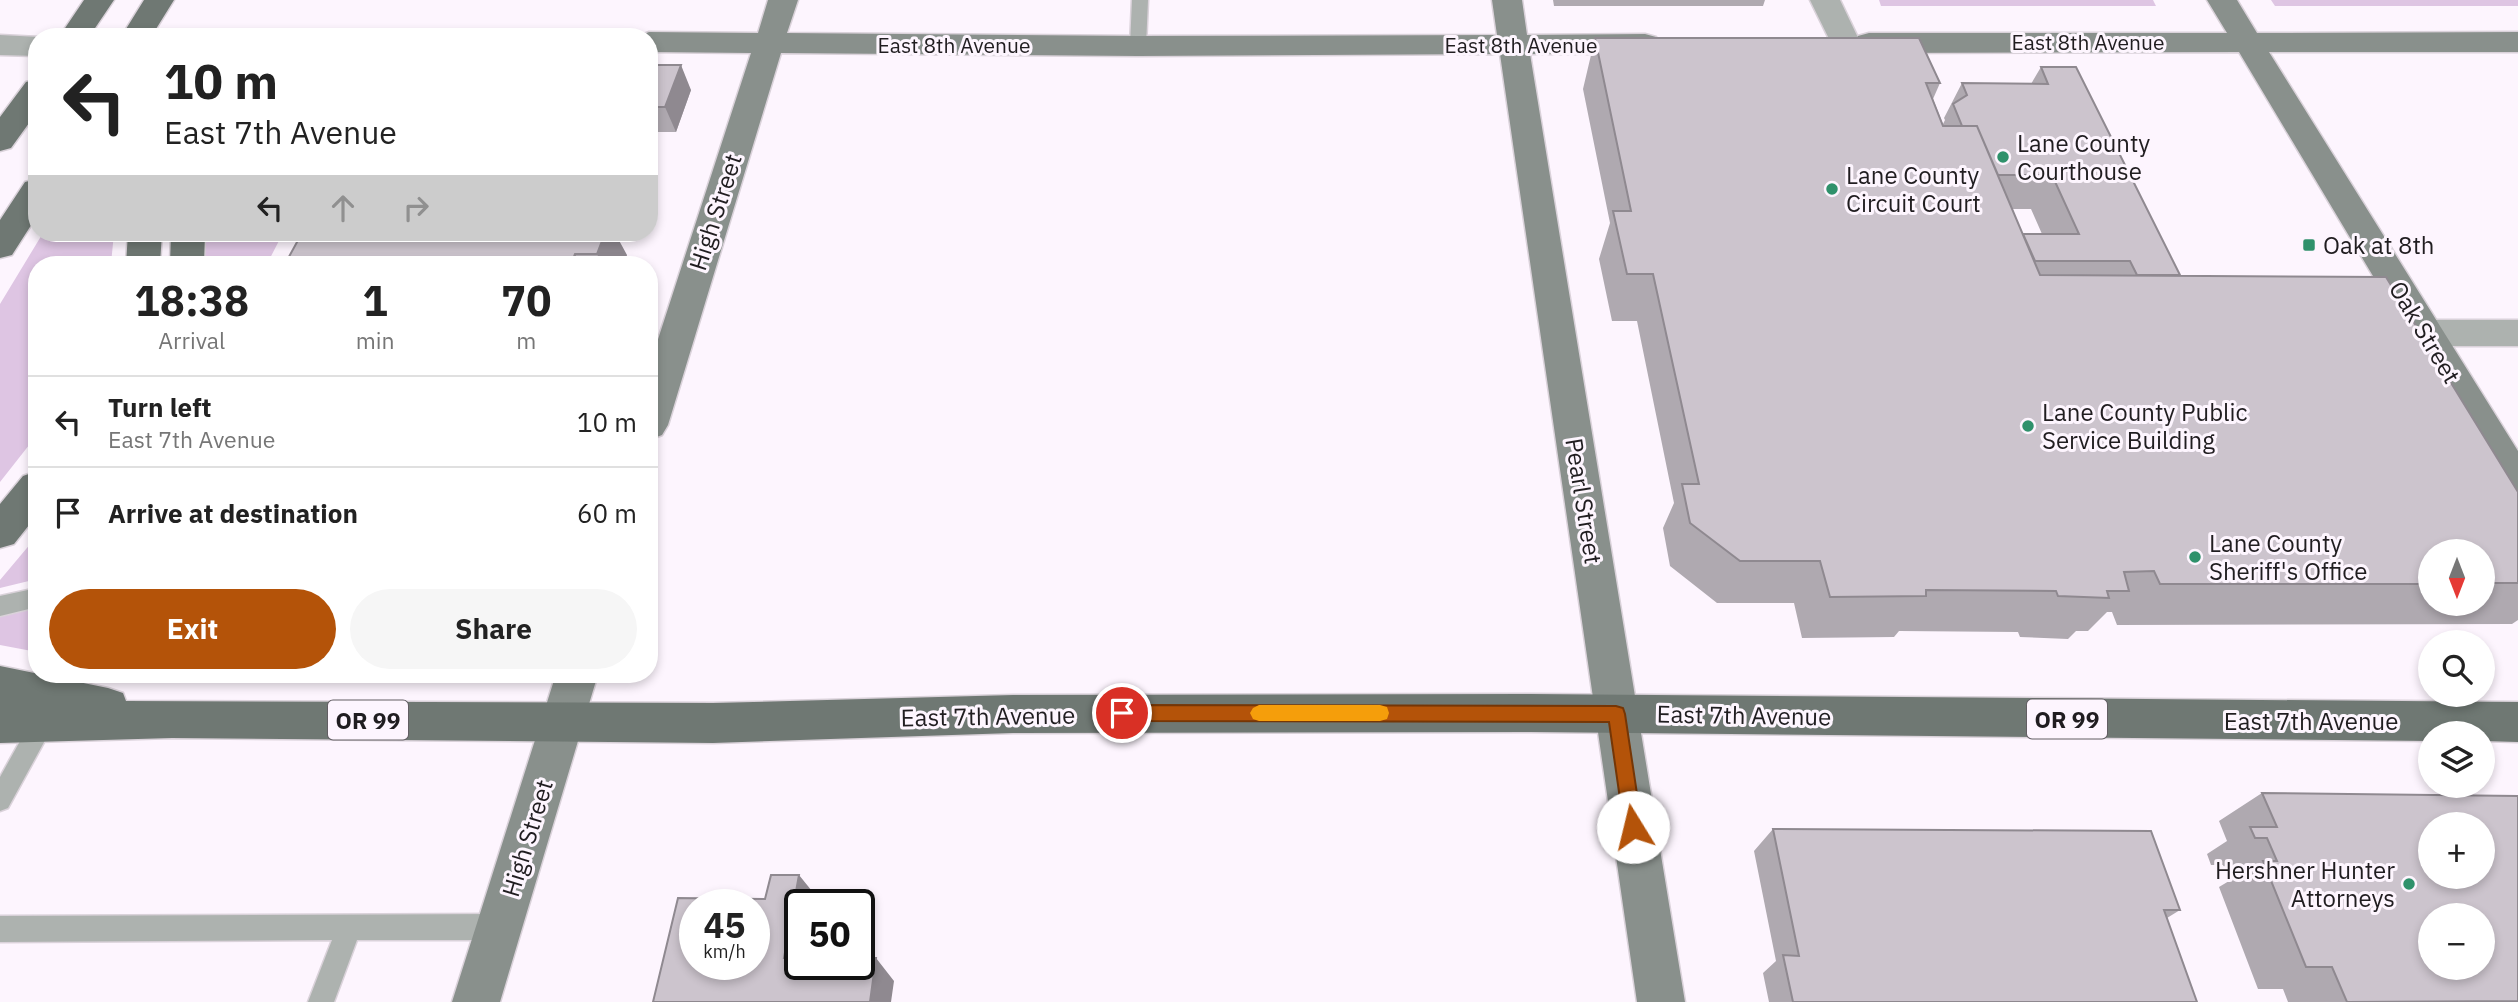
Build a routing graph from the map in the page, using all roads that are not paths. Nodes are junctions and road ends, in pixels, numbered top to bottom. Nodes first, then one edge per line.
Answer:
1 (99, 0) edge
2 (159, 0) edge
3 (783, 0) edge
4 (1140, 0) edge
5 (1507, 0) edge
6 (1825, 0) edge
7 (2222, 0) edge
8 (80, 28) edge
9 (142, 28) edge
10 (2247, 41) junction
11 (2518, 42) edge
12 (658, 43) edge
13 (769, 43) junction
14 (1667, 44) edge
15 (0, 45) edge
16 (1512, 45) junction
17 (28, 46) edge
18 (1138, 46) junction
19 (28, 101) edge
20 (0, 140) edge
21 (28, 204) edge
22 (0, 246) edge
23 (2425, 333) junction
24 (2518, 333) edge
25 (658, 396) edge
26 (2518, 484) edge
27 (28, 498) edge
28 (0, 532) edge
29 (28, 599) edge
30 (0, 606) edge
31 (575, 683) edge
32 (0, 685) edge
33 (1616, 714) junction
34 (172, 719) junction
35 (564, 722) junction
36 (2518, 722) edge
37 (0, 723) edge
38 (42, 724) junction
39 (0, 800) edge
40 (500, 927) junction
41 (0, 929) edge
42 (349, 929) junction
43 (321, 1002) edge
44 (476, 1002) edge
45 (1661, 1002) edge

1 - 8 main road
2 - 9 main road
3 - 13 street, High Street
4 - 18 lane
5 - 16 street, Pearl Street
6 - 10 street, East 8th Avenue
7 - 10 street, Oak Street
10 - 11 street, East 8th Avenue
10 - 23 street, Oak Street
12 - 13 street, East 8th Avenue
13 - 18 street, East 8th Avenue
13 - 25 street, High Street
14 - 16 street, East 8th Avenue
15 - 17 street
16 - 18 street, East 8th Avenue
16 - 33 street, Pearl Street
19 - 20 main road
21 - 22 main road
23 - 24 street
23 - 26 street, Oak Street
27 - 28 main road
29 - 30 lane
31 - 35 street, High Street
32 - 34 main road, OR 99
33 - 35 main road, East 7th Avenue / OR 99
33 - 36 main road, East 7th Avenue / OR 99
33 - 45 street, Pearl Street
34 - 35 main road, East 7th Avenue / OR 99
34 - 38 main road
35 - 40 street, High Street
37 - 38 main road
38 - 39 lane
40 - 42 lane
40 - 44 street, High Street
41 - 42 lane
42 - 43 lane

